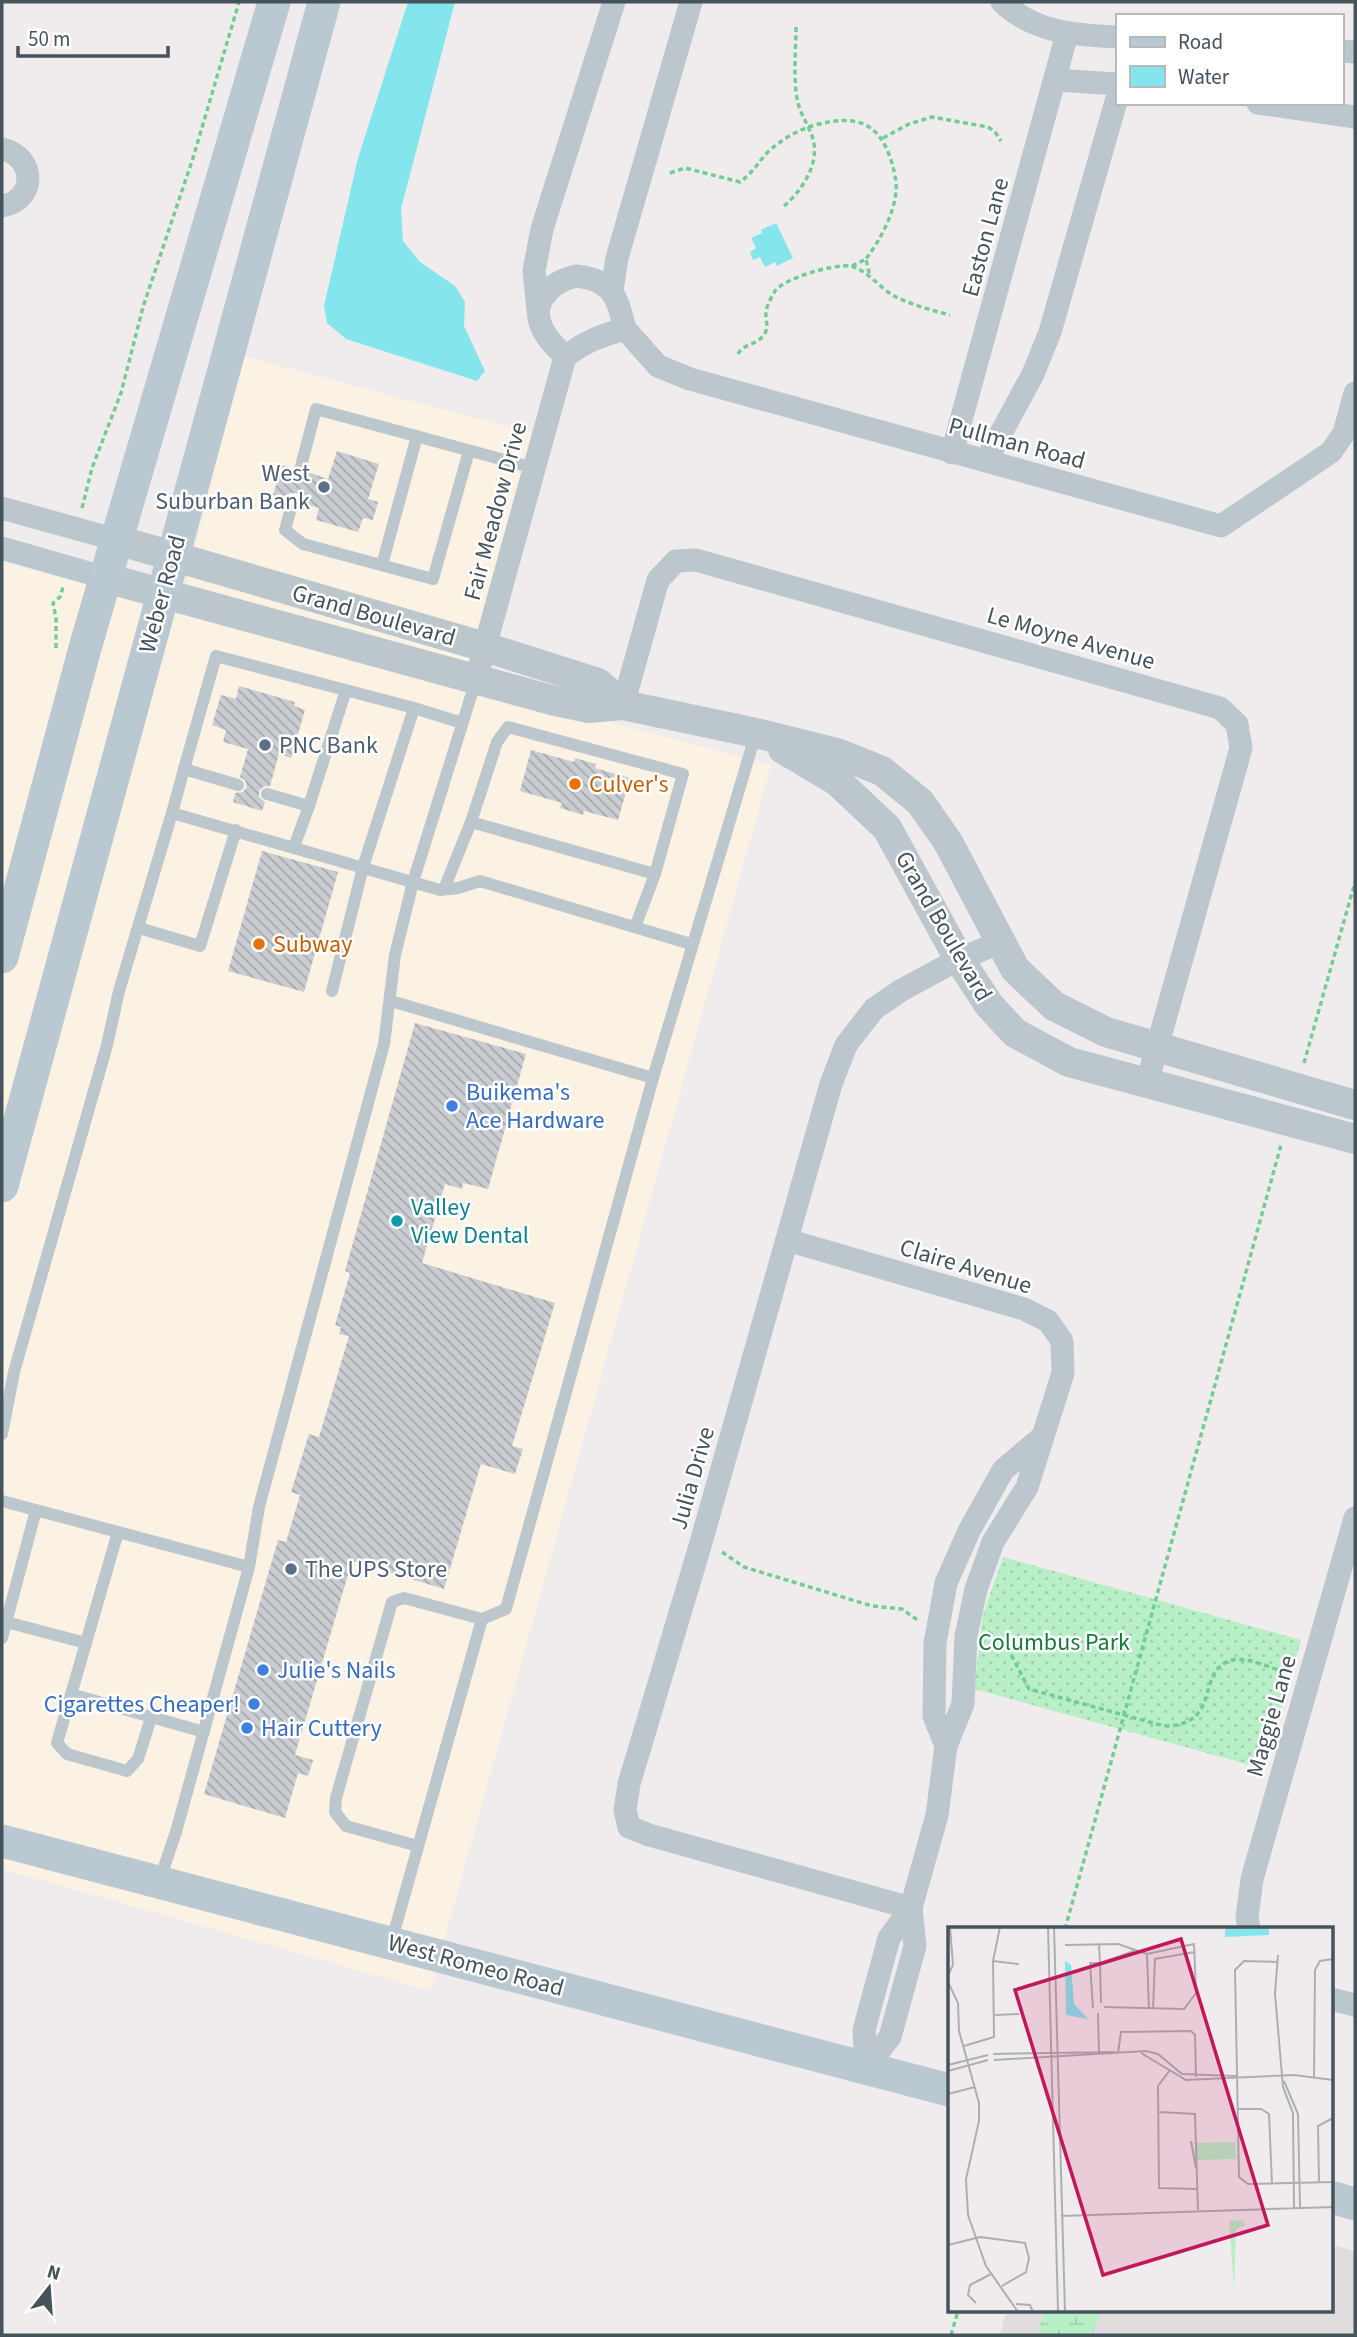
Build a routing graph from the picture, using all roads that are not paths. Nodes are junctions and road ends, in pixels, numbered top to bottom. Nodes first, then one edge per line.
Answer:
1 (274, 2) edge
2 (324, 2) edge
3 (614, 2) edge
4 (691, 2) edge
5 (1002, 2) edge
6 (1067, 34) junction
7 (1116, 37) edge
8 (1055, 80) junction
9 (1116, 84) edge
10 (1116, 101) edge
11 (1272, 105) edge
12 (1355, 117) edge
13 (2, 149) edge
14 (2, 206) edge
15 (612, 291) junction
16 (538, 309) junction
17 (625, 329) junction
18 (565, 357) junction
19 (1355, 393) edge
20 (417, 436) junction
21 (469, 451) junction
22 (952, 453) junction
23 (986, 461) junction
24 (534, 468) junction
25 (300, 470) dead end
26 (293, 500) dead end
27 (2, 508) edge
28 (117, 540) junction
29 (2, 548) edge
30 (172, 556) junction
31 (382, 565) junction
32 (106, 578) junction
33 (163, 593) junction
34 (485, 647) junction
35 (476, 679) junction
36 (346, 690) junction
37 (623, 705) junction
38 (414, 708) junction
39 (462, 723) junction
40 (756, 733) junction
41 (184, 769) junction
42 (238, 785) dead end
43 (267, 794) dead end
44 (309, 806) junction
45 (173, 813) junction
46 (471, 822) junction
47 (236, 831) junction
48 (294, 847) junction
49 (363, 867) junction
50 (656, 874) junction
51 (413, 882) junction
52 (444, 889) junction
53 (635, 927) junction
54 (139, 928) junction
55 (1001, 942) junction
56 (691, 944) junction
57 (2, 957) edge
58 (959, 959) junction
59 (332, 991) dead end
60 (391, 1001) junction
61 (1157, 1047) junction
62 (653, 1078) junction
63 (1146, 1083) junction
64 (1355, 1105) edge
65 (1355, 1139) edge
66 (2, 1186) edge
67 (787, 1240) junction
68 (2, 1434) edge
69 (1041, 1438) junction
70 (2, 1501) edge
71 (37, 1510) junction
72 (1355, 1518) edge
73 (118, 1532) junction
74 (249, 1567) junction
75 (482, 1619) junction
76 (6, 1622) junction
77 (2, 1638) edge
78 (86, 1643) junction
79 (71, 1694) junction
80 (151, 1718) junction
81 (204, 1732) junction
82 (946, 1746) junction
83 (2, 1841) edge
84 (418, 1846) junction
85 (159, 1882) junction
86 (911, 1908) junction
87 (1249, 1927) edge
88 (391, 1943) junction
89 (1332, 1998) edge
90 (1355, 2005) edge
91 (866, 2067) junction
92 (948, 2090) edge
93 (1332, 2197) edge
94 (1355, 2204) edge

1 - 28 main road
2 - 30 main road, Weber Road
3 - 16 street
4 - 15 street
5 - 6 street
6 - 7 street
6 - 8 street, Easton Lane
8 - 9 street
8 - 22 street, Easton Lane
10 - 23 street
11 - 12 street
13 - 14 street
15 - 16 street
15 - 17 street
16 - 18 street
17 - 18 street
17 - 22 street, Pullman Road
18 - 24 street, Fair Meadow Drive
19 - 23 street, Pullman Road
20 - 21 lane
20 - 25 lane
20 - 31 lane
21 - 24 lane
21 - 31 lane
22 - 23 street, Pullman Road
24 - 34 street, Fair Meadow Drive
26 - 31 lane
27 - 28 street
28 - 30 street, Grand Boulevard
28 - 32 main road
29 - 32 street
30 - 33 main road, Weber Road
30 - 34 street, Grand Boulevard
32 - 33 street, Grand Boulevard
32 - 57 main road
33 - 35 street, Grand Boulevard
33 - 66 main road, Weber Road
34 - 35 street, Fair Meadow Drive
34 - 37 street, Grand Boulevard
35 - 37 street, Grand Boulevard
35 - 39 lane
36 - 38 lane
36 - 41 lane
36 - 44 lane
37 - 40 street, Grand Boulevard
37 - 61 street, Le Moyne Avenue
38 - 39 lane
38 - 49 lane
39 - 51 lane
40 - 55 street, Grand Boulevard
40 - 56 lane
40 - 58 street, Grand Boulevard
41 - 42 lane
41 - 45 lane
43 - 44 lane
44 - 48 lane
45 - 47 lane
45 - 54 lane
46 - 50 lane
46 - 50 lane
46 - 52 lane
47 - 48 lane
47 - 54 lane
48 - 49 lane
49 - 51 lane
49 - 59 lane
50 - 53 lane
51 - 52 lane
51 - 60 lane
52 - 53 lane
53 - 56 lane
54 - 68 lane
55 - 58 street, Julia Drive
55 - 61 street, Grand Boulevard
56 - 62 lane
58 - 63 street, Grand Boulevard
58 - 67 street, Julia Drive
60 - 62 lane
60 - 74 lane
61 - 63 street, Le Moyne Avenue
61 - 64 street, Grand Boulevard
62 - 75 lane
63 - 65 street, Grand Boulevard
67 - 69 street, Claire Avenue
67 - 86 street, Julia Drive
69 - 82 street, Claire Avenue
69 - 82 street, Claire Avenue
70 - 71 lane
71 - 73 lane
71 - 76 lane
72 - 87 street, Maggie Lane
73 - 74 lane
73 - 78 lane
74 - 81 lane
75 - 84 lane
75 - 84 lane
76 - 77 lane
76 - 78 lane
78 - 79 lane
79 - 80 lane
79 - 80 lane
80 - 81 lane
81 - 85 lane
82 - 86 street, Claire Avenue
83 - 85 main road, West Romeo Road
84 - 88 lane
85 - 88 main road, West Romeo Road
86 - 91 street, Claire Avenue
88 - 91 main road, West Romeo Road
89 - 90 street
91 - 92 main road, West Romeo Road
93 - 94 main road

